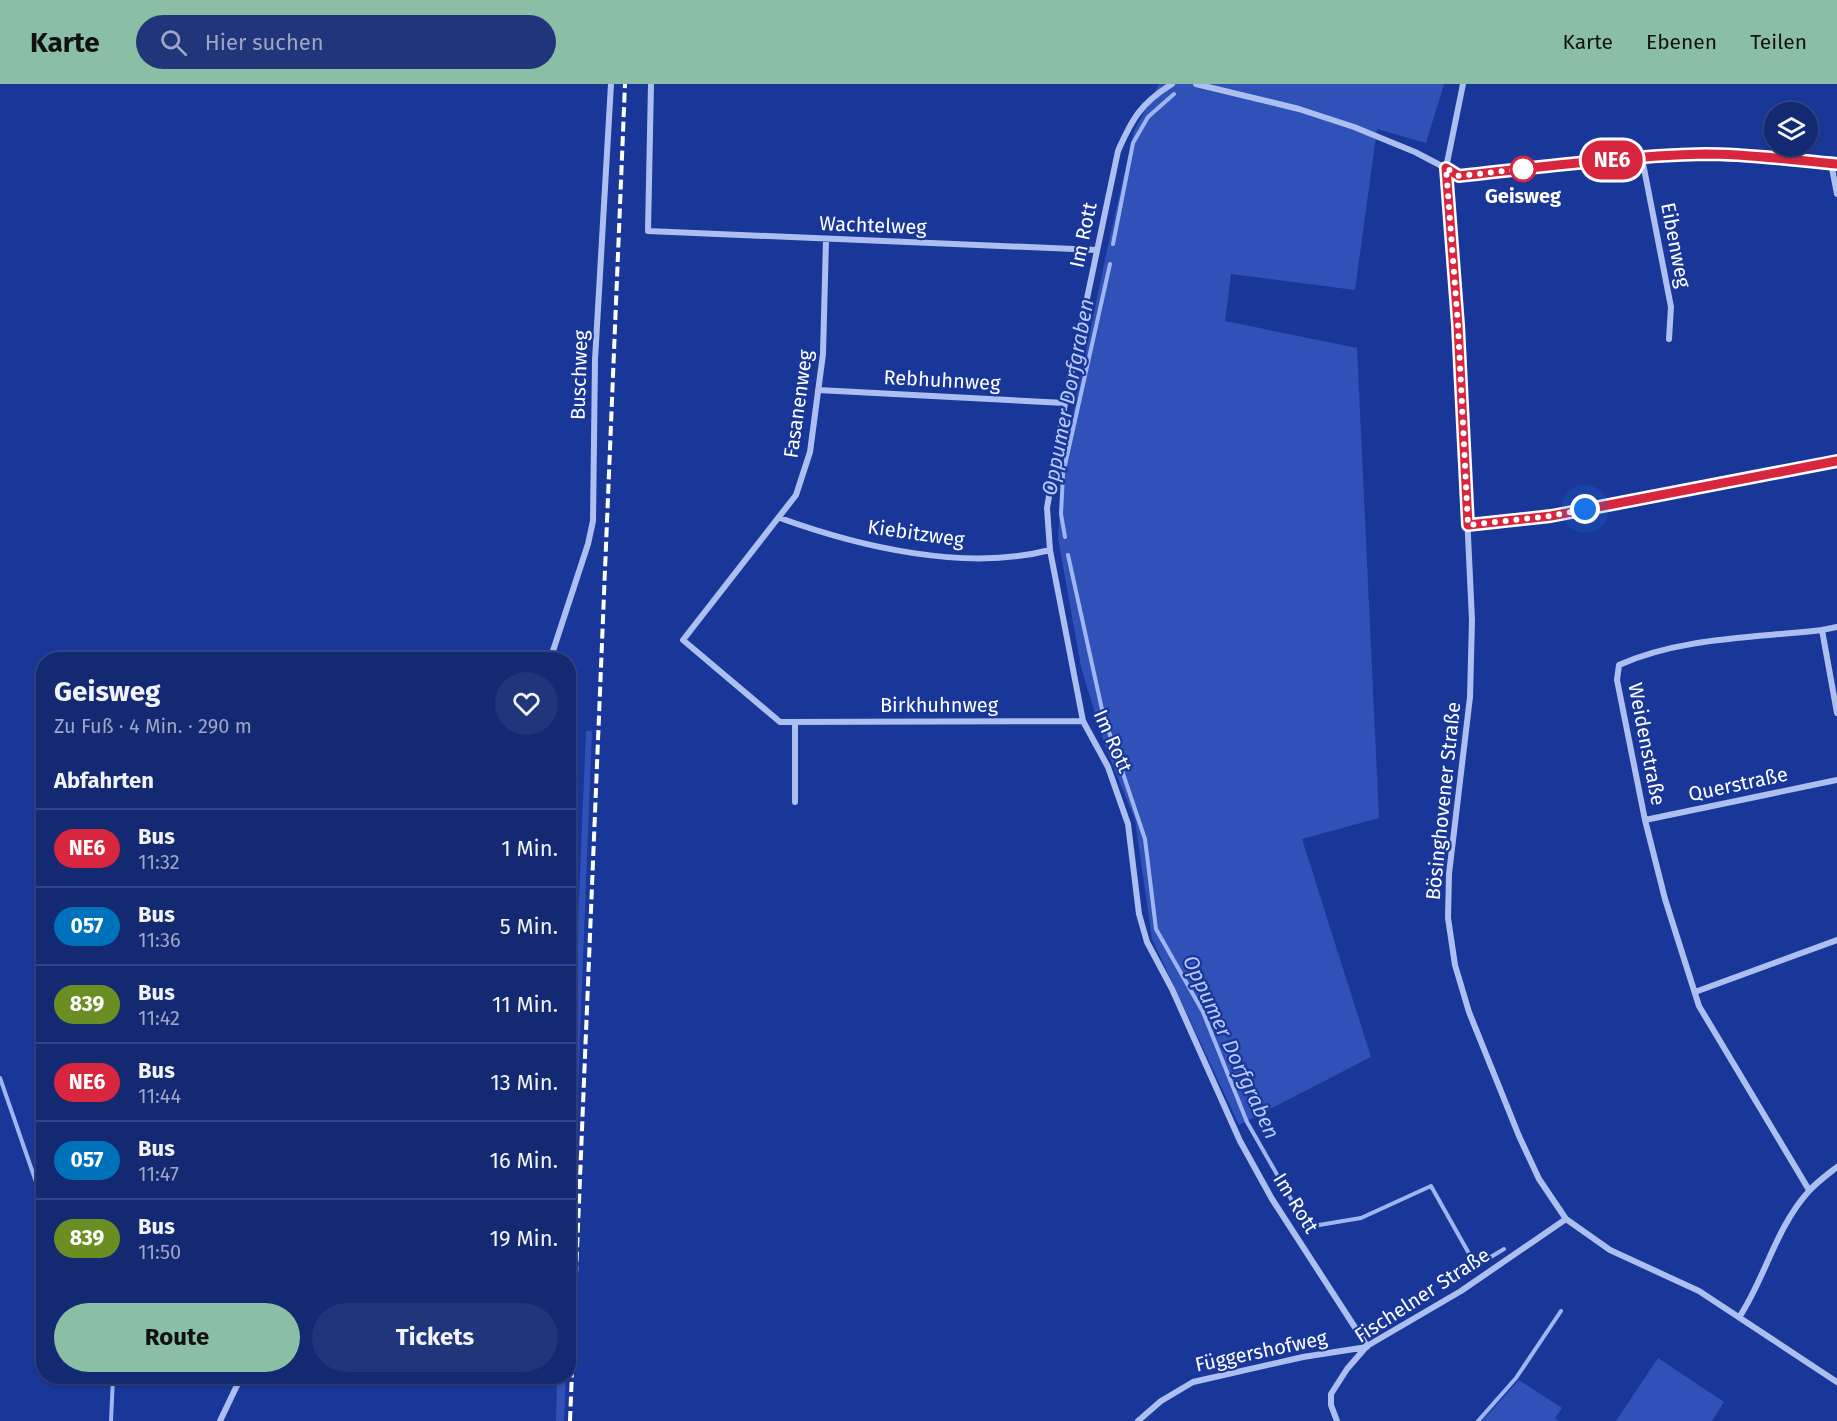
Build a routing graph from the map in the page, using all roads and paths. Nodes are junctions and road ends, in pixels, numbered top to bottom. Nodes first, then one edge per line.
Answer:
1 (610, 84) edge
2 (651, 84) edge
3 (1172, 84) edge
4 (1196, 84) edge
5 (1463, 84) edge
6 (1642, 158) junction
7 (1834, 164) edge
8 (1446, 168) junction
9 (1837, 194) edge
10 (826, 240) junction
11 (1097, 250) junction
12 (1669, 339) dead end
13 (818, 390) junction
14 (1065, 403) junction
15 (1837, 461) edge
16 (780, 518) junction
17 (1468, 525) junction
18 (1050, 550) junction
19 (1837, 627) edge
20 (1822, 630) junction
21 (683, 640) joint
22 (553, 652) edge
23 (1837, 714) edge
24 (1083, 721) junction
25 (795, 722) junction
26 (1837, 780) edge
27 (795, 802) dead end
28 (1645, 820) junction
29 (1837, 940) edge
30 (1695, 992) junction
31 (1837, 1167) edge
32 (1809, 1190) junction
33 (1566, 1219) junction
34 (1740, 1316) junction
35 (1367, 1347) junction
36 (1837, 1382) edge
37 (238, 1384) edge
38 (220, 1421) edge
39 (1138, 1421) edge
40 (1337, 1421) edge

1 - 22 street, Buschweg
2 - 10 street, Wachtelweg
3 - 11 street, Im Rott
4 - 8 street
5 - 8 street, Bösinghovener Straße
6 - 7 street
6 - 8 street
6 - 12 street, Eibenweg
7 - 9 street
8 - 17 street, Bösinghovener Straße
10 - 11 street, Wachtelweg
10 - 13 street, Fasanenweg
11 - 14 street, Im Rott
13 - 14 street, Rebhuhnweg
13 - 16 street, Fasanenweg
14 - 18 street, Im Rott
15 - 17 street
16 - 18 street, Kiebitzweg
16 - 21 street, Fasanenweg
17 - 33 street, Bösinghovener Straße
18 - 24 street, Im Rott
19 - 20 street
20 - 23 street
20 - 28 street, Weidenstraße
21 - 25 street, Birkhuhnweg
24 - 25 street, Birkhuhnweg
24 - 35 street, Im Rott
25 - 27 street
26 - 28 street, Querstraße
28 - 30 street, Weidenstraße
29 - 30 street
30 - 32 street, Weidenstraße
31 - 32 street
32 - 34 street
33 - 34 street, Bösinghovener Straße
33 - 35 street, Fischelner Straße
34 - 36 street, Bösinghovener Straße
35 - 39 street, Függershofweg
35 - 40 street, Fischelner Straße
37 - 38 street

